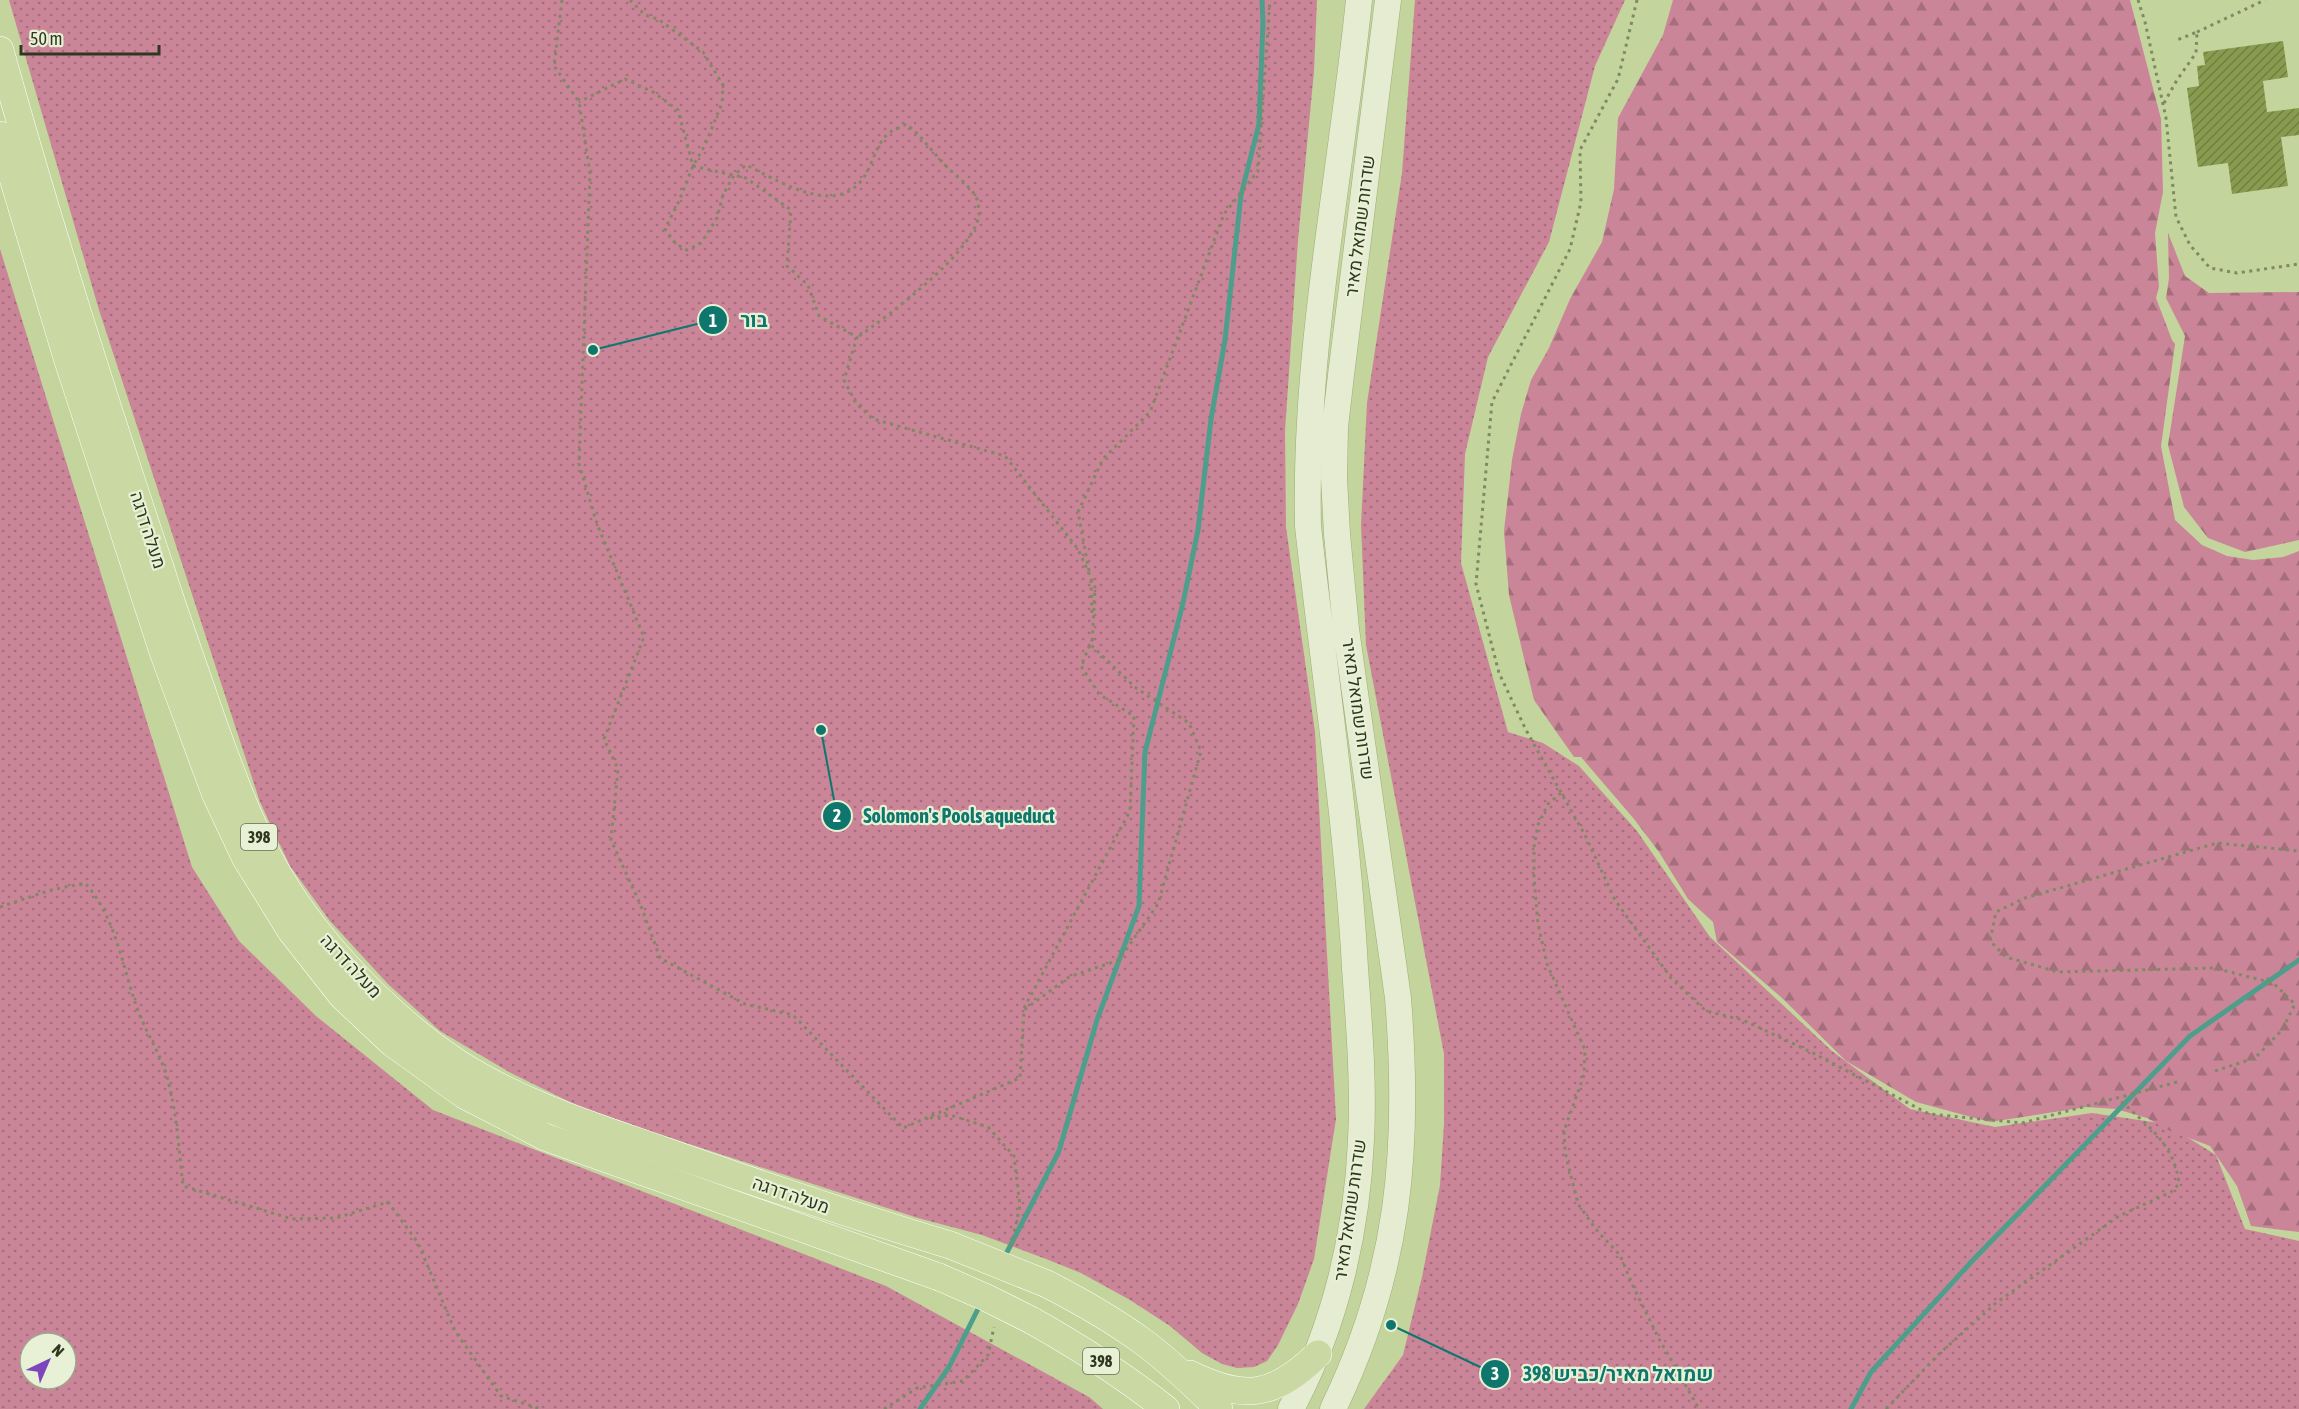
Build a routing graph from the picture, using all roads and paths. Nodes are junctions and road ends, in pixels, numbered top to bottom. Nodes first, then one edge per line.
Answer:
1 (562, 0) edge
2 (630, 0) edge
3 (1270, 0) edge
4 (1359, 0) edge
5 (1388, 0) edge
6 (1637, 0) edge
7 (2138, 0) edge
8 (2265, 0) edge
9 (2197, 32) junction
10 (2177, 40) dead end
11 (0, 50) edge
12 (579, 102) junction
13 (2163, 104) junction
14 (0, 135) edge
15 (693, 166) junction
16 (734, 175) junction
17 (2299, 264) edge
18 (857, 337) junction
19 (1090, 576) junction
20 (1093, 638) junction
21 (1561, 793) junction
22 (2299, 851) edge
23 (0, 906) edge
24 (1024, 1010) junction
25 (2215, 1071) dead end
26 (2181, 1081) dead end
27 (2117, 1098) junction
28 (925, 1119) junction
29 (1010, 1252) dead end
30 (995, 1321) dead end
31 (1318, 1354) junction
32 (1175, 1367) junction
33 (542, 1409) edge
34 (884, 1409) edge
35 (1166, 1409) edge
36 (1219, 1409) edge
37 (1291, 1409) edge
38 (1333, 1409) edge
39 (1700, 1409) edge
40 (1886, 1409) edge

1 - 12 path
2 - 15 path
3 - 19 path
4 - 31 main road, שדרות שמואל מאיר
5 - 38 main road, שדרות שמואל מאיר
6 - 21 path
7 - 13 path
8 - 9 path
9 - 10 path
9 - 13 path
11 - 32 main road, מעלה דרגה / 398, bridge
12 - 15 path
12 - 28 path
13 - 17 path
14 - 35 main road, מעלה דרגה / 398, bridge
15 - 16 path
15 - 16 path
16 - 18 path
16 - 18 path
18 - 19 path
19 - 20 path
20 - 24 path
20 - 24 path
21 - 27 path
21 - 39 path
22 - 25 path
23 - 33 path
24 - 28 path
26 - 27 path
27 - 40 path
28 - 29 path
30 - 34 path
31 - 32 main road
31 - 37 main road, שדרות שמואל מאיר
32 - 36 main road, מעלה דרגה / 398

